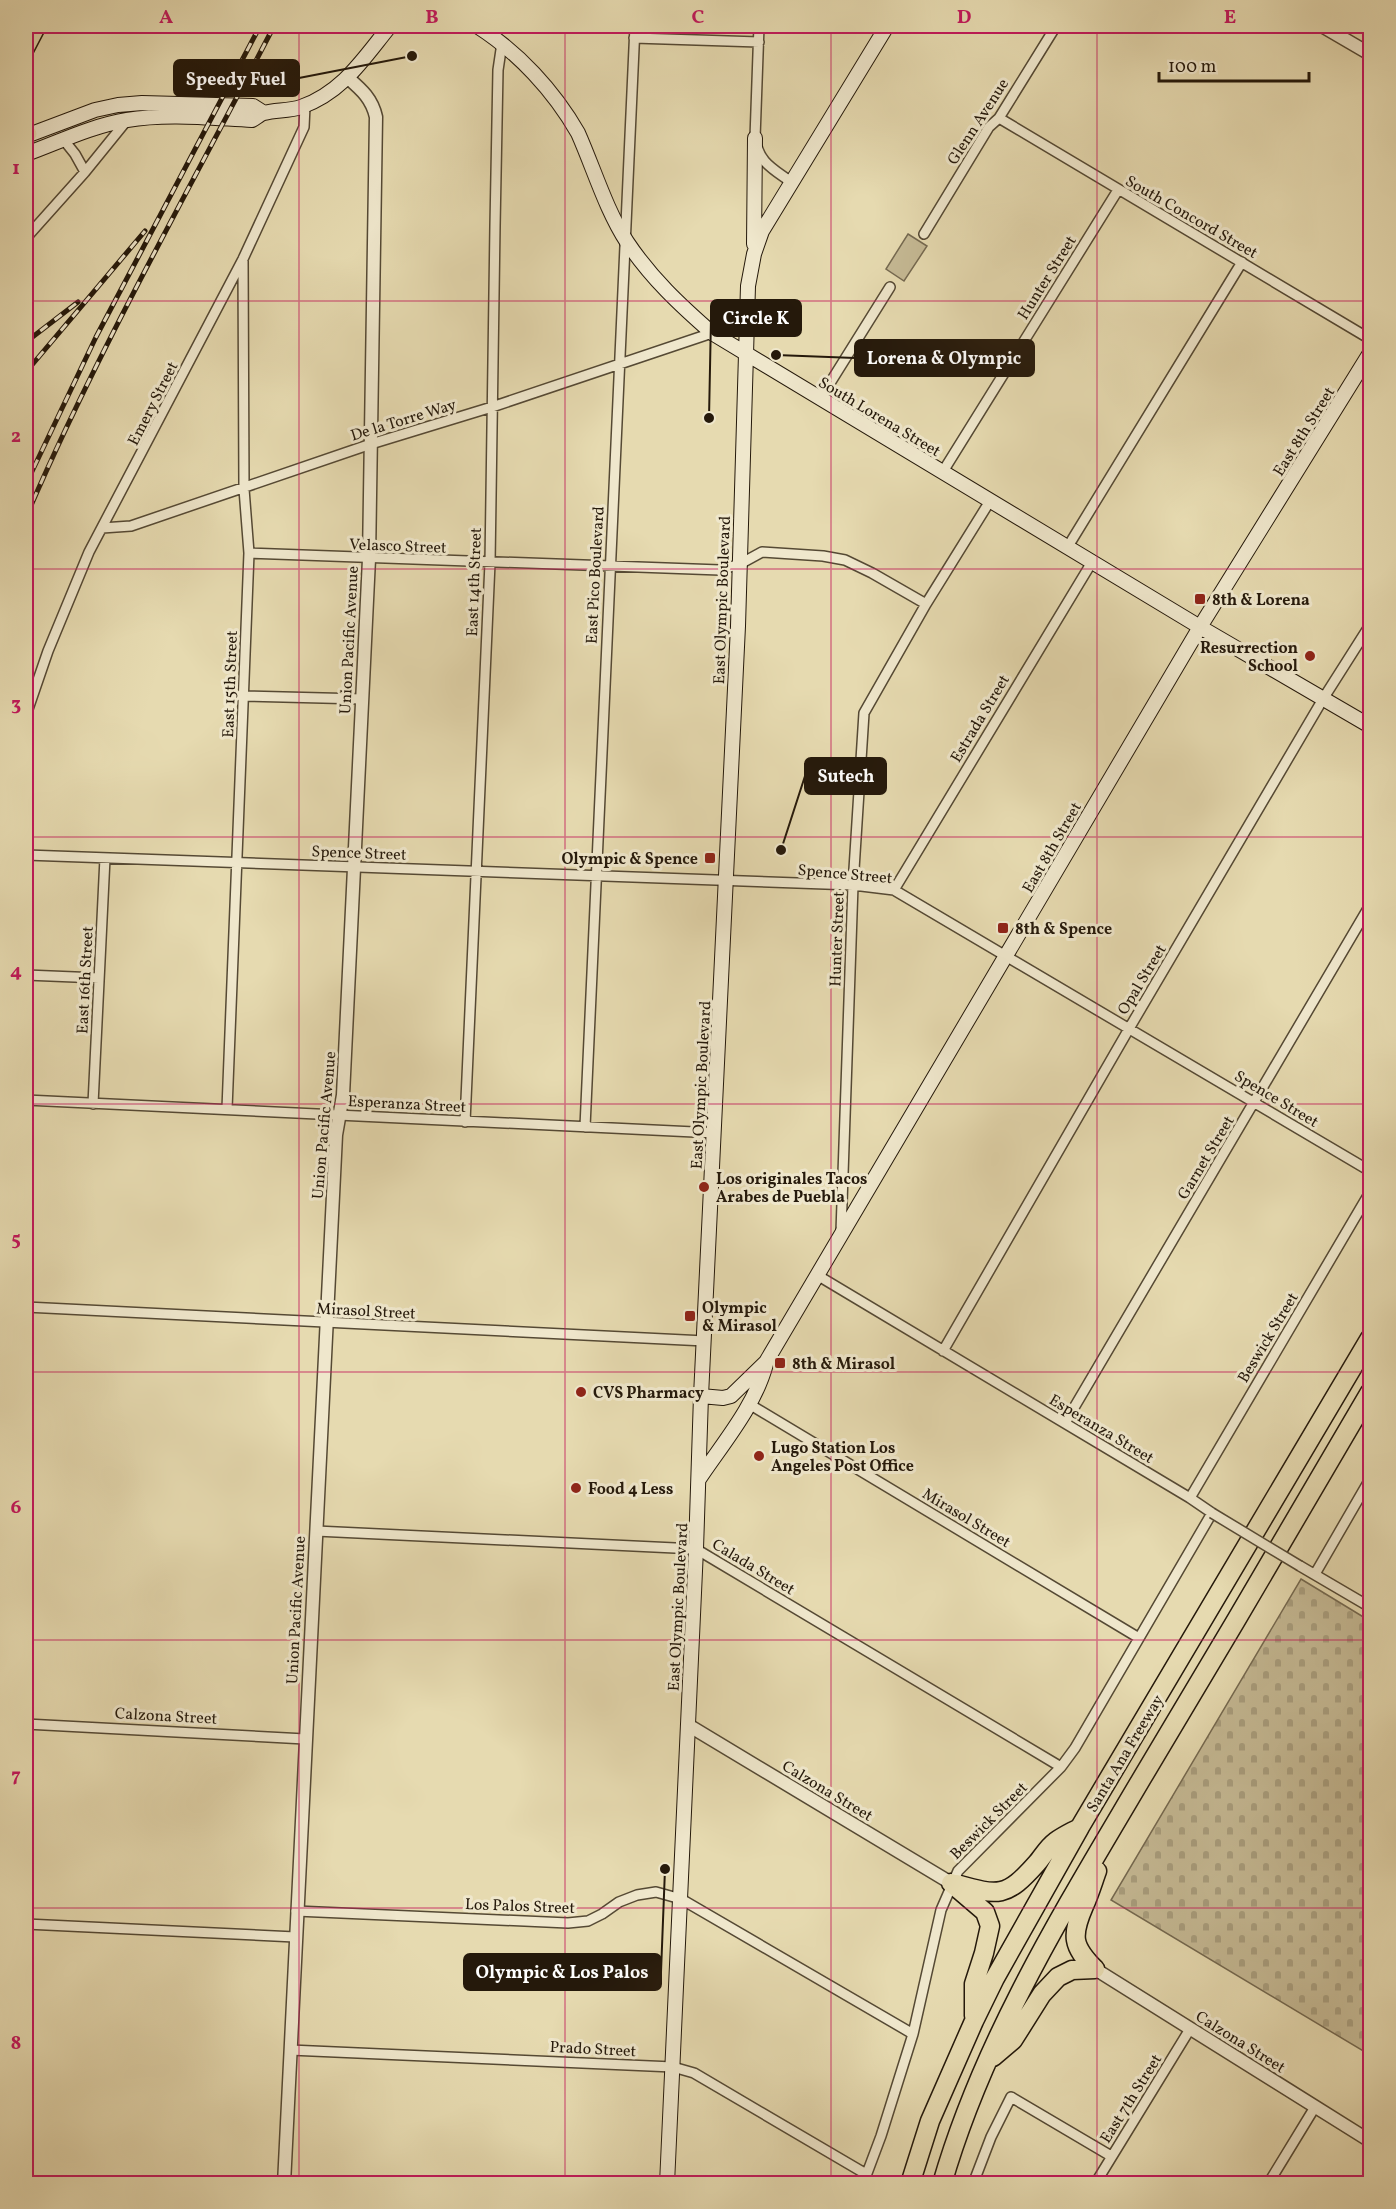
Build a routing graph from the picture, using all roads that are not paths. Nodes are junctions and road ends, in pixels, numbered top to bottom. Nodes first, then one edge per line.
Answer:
1 (38, 26) edge
2 (390, 26) edge
3 (477, 26) edge
4 (634, 26) edge
5 (759, 26) edge
6 (888, 26) edge
7 (1056, 26) edge
8 (1322, 26) edge
9 (378, 32) edge
10 (634, 38) junction
11 (759, 42) junction
12 (502, 43) junction
13 (26, 50) edge
14 (1371, 54) edge
15 (348, 78) junction
16 (128, 104) junction
17 (305, 106) junction
18 (264, 113) junction
19 (999, 117) junction
20 (128, 120) junction
21 (27, 135) edge
22 (755, 138) junction
23 (63, 139) junction
24 (26, 154) edge
25 (85, 172) junction
26 (791, 182) junction
27 (1118, 190) junction
28 (924, 234) dead end
29 (26, 238) edge
30 (626, 240) junction
31 (754, 254) junction
32 (243, 259) junction
33 (1242, 262) junction
34 (890, 287) dead end
35 (712, 333) junction
36 (1371, 339) edge
37 (1371, 353) edge
38 (746, 354) junction
39 (620, 364) junction
40 (820, 399) junction
41 (492, 407) junction
42 (371, 444) junction
43 (942, 473) junction
44 (244, 489) junction
45 (990, 501) junction
46 (102, 528) junction
47 (1067, 548) junction
48 (249, 554) junction
49 (369, 559) junction
50 (1092, 562) junction
51 (490, 563) junction
52 (740, 564) junction
53 (609, 567) junction
54 (926, 604) junction
55 (1371, 625) edge
56 (1200, 627) junction
57 (244, 696) junction
58 (362, 699) junction
59 (1323, 699) junction
60 (26, 715) edge
61 (1371, 726) edge
62 (26, 855) edge
63 (105, 858) junction
64 (238, 863) junction
65 (355, 866) junction
66 (476, 871) junction
67 (596, 876) junction
68 (726, 881) junction
69 (853, 885) junction
70 (894, 890) junction
71 (1371, 905) edge
72 (1006, 956) junction
73 (26, 975) edge
74 (99, 978) junction
75 (1130, 1027) junction
76 (26, 1100) edge
77 (1255, 1103) junction
78 (93, 1104) junction
79 (227, 1109) junction
80 (340, 1114) junction
81 (465, 1122) junction
82 (585, 1126) junction
83 (715, 1133) junction
84 (1371, 1170) edge
85 (1371, 1192) edge
86 (841, 1233) junction
87 (817, 1275) junction
88 (26, 1307) edge
89 (326, 1323) junction
90 (1371, 1338) edge
91 (705, 1341) junction
92 (943, 1351) junction
93 (766, 1362) junction
94 (1371, 1392) edge
95 (701, 1396) junction
96 (749, 1404) junction
97 (1065, 1423) junction
98 (699, 1479) junction
99 (1371, 1479) edge
100 (1190, 1498) junction
101 (1212, 1513) junction
102 (316, 1531) junction
103 (696, 1549) junction
104 (1315, 1574) junction
105 (1371, 1607) edge
106 (1139, 1638) junction
107 (26, 1724) edge
108 (688, 1725) junction
109 (305, 1739) junction
110 (1061, 1767) junction
111 (1080, 1827) junction
112 (1110, 1833) junction
113 (951, 1883) junction
114 (681, 1899) junction
115 (296, 1911) junction
116 (26, 1924) edge
117 (295, 1937) junction
118 (1095, 1969) junction
119 (974, 2021) junction
120 (1190, 2029) junction
121 (914, 2034) junction
122 (290, 2050) junction
123 (987, 2062) junction
124 (673, 2067) junction
125 (1315, 2107) junction
126 (1371, 2141) edge
127 (1111, 2156) junction
128 (866, 2174) junction
129 (284, 2184) edge
130 (667, 2184) edge
131 (863, 2184) edge
132 (910, 2184) edge
133 (942, 2184) edge
134 (973, 2184) edge
135 (1095, 2184) edge
136 (1268, 2184) edge

1 - 13 main road
2 - 9 main road
3 - 12 main road, South Lorena Street
4 - 10 street, East Pico Boulevard
5 - 11 street
6 - 26 main road, East Olympic Boulevard
7 - 19 street, Glenn Avenue
8 - 14 street
9 - 15 main road
10 - 11 street
10 - 30 street, East Pico Boulevard
11 - 22 street
12 - 30 main road, South Lorena Street
12 - 41 street, East 14th Street
15 - 17 main road
15 - 42 street, Union Pacific Avenue
16 - 18 main road
16 - 20 street
16 - 21 main road
17 - 18 main road
17 - 32 street, Emery Street
18 - 20 main road
19 - 27 street, South Concord Street
19 - 28 street, Glenn Avenue
20 - 23 main road
20 - 25 street
22 - 26 street
22 - 31 main road
23 - 24 main road
23 - 25 street
25 - 29 street
26 - 31 main road, East Olympic Boulevard
27 - 33 street, South Concord Street
27 - 43 street, Hunter Street
30 - 35 main road, South Lorena Street
30 - 39 street, East Pico Boulevard
31 - 38 main road, East Olympic Boulevard
32 - 44 street, East 15th Street
32 - 46 street, Emery Street
33 - 36 street, South Concord Street
33 - 47 street
34 - 40 street
35 - 38 main road, South Lorena Street
35 - 39 street, De la Torre Way
37 - 56 main road, East 8th Street
38 - 40 main road, South Lorena Street
38 - 52 main road, East Olympic Boulevard
39 - 41 street, De la Torre Way
39 - 53 street, East Pico Boulevard
40 - 43 main road, South Lorena Street
41 - 42 street, De la Torre Way
41 - 51 street, East 14th Street
42 - 44 street, De la Torre Way
42 - 49 street, Union Pacific Avenue
43 - 45 main road, South Lorena Street
44 - 46 street, De la Torre Way
44 - 48 street, East 15th Street
45 - 47 main road, South Lorena Street
45 - 54 street, Hunter Street
46 - 60 street, Emery Street
47 - 50 main road, South Lorena Street
48 - 49 street, Velasco Street
48 - 57 street, East 15th Street
49 - 51 street, Velasco Street
49 - 58 street, Union Pacific Avenue
50 - 56 main road, South Lorena Street
50 - 70 street, Estrada Street
51 - 53 street, Velasco Street
51 - 66 street, East 14th Street
52 - 53 street, Velasco Street
52 - 54 street, Velasco Street
52 - 68 main road, East Olympic Boulevard
53 - 67 street, East Pico Boulevard
54 - 69 street, Hunter Street
55 - 59 street, Opal Street
56 - 59 main road, South Lorena Street
56 - 72 main road, East 8th Street
57 - 58 street
57 - 64 street, East 15th Street
58 - 65 street, Union Pacific Avenue
59 - 61 main road, South Lorena Street
59 - 75 street, Opal Street
62 - 63 street, Spence Street
63 - 64 street, Spence Street
63 - 74 street, East 16th Street
64 - 65 street, Spence Street
64 - 79 street, East 15th Street
65 - 66 street, Spence Street
65 - 80 street, Union Pacific Avenue
66 - 67 street, Spence Street
66 - 81 street, East 14th Street
67 - 68 street, Spence Street
67 - 82 street, East Pico Boulevard
68 - 69 street, Spence Street
68 - 83 main road, East Olympic Boulevard
69 - 70 street, Spence Street
69 - 86 street, Hunter Street
70 - 72 street, Spence Street
71 - 77 street, Garnet Street
72 - 75 street, Spence Street
72 - 86 main road, East 8th Street
73 - 74 street
74 - 78 street, East 16th Street
75 - 77 street, Spence Street
75 - 92 street, Opal Street
76 - 78 street, Esperanza Street
77 - 84 street, Spence Street
77 - 97 street, Garnet Street
78 - 79 street, Esperanza Street
79 - 80 street, Esperanza Street
80 - 81 street, Esperanza Street
80 - 89 street, Union Pacific Avenue
81 - 82 street, Esperanza Street
82 - 83 street, Esperanza Street
83 - 91 main road, East Olympic Boulevard
85 - 100 street, Beswick Street
86 - 87 main road, East 8th Street
87 - 92 street, Esperanza Street
87 - 93 main road, East 8th Street
88 - 89 street, Mirasol Street
89 - 91 street, Mirasol Street
89 - 102 street, Union Pacific Avenue
90 - 111 highway, Santa Ana Freeway
91 - 95 main road, East Olympic Boulevard
92 - 97 street, Esperanza Street
93 - 95 main road, East 8th Street
93 - 96 main road, East 8th Street
94 - 112 highway, Santa Ana Freeway
95 - 98 main road, East Olympic Boulevard
96 - 98 main road, East 8th Street
96 - 106 street, Mirasol Street
97 - 100 street, Esperanza Street
98 - 103 main road, East Olympic Boulevard
99 - 104 street
100 - 101 street, Esperanza Street
101 - 104 street, Esperanza Street, bridge
101 - 106 street, Beswick Street
102 - 103 street, Calada Street
102 - 109 street, Union Pacific Avenue
103 - 108 main road, East Olympic Boulevard
103 - 110 street, Calada Street
104 - 105 street, Esperanza Street
106 - 110 street, Beswick Street
107 - 109 street, Calzona Street
108 - 113 street, Calzona Street
108 - 114 main road, East Olympic Boulevard
109 - 115 street, Union Pacific Avenue
110 - 113 street, Beswick Street
111 - 113 highway
111 - 119 highway, Santa Ana Freeway
112 - 118 highway
112 - 123 highway, Santa Ana Freeway
113 - 119 highway
113 - 121 street, Beswick Street
114 - 115 street, Los Palos Street
114 - 121 street, Los Palos Street
114 - 124 main road, East Olympic Boulevard
115 - 117 street, Union Pacific Avenue
116 - 117 street
117 - 122 street, Union Pacific Avenue
118 - 120 street, Calzona Street
118 - 123 highway
119 - 132 highway, Santa Ana Freeway
120 - 125 street, Calzona Street
120 - 127 street, East 7th Street
121 - 128 street, Beswick Street
122 - 124 street, Prado Street
122 - 129 street, Union Pacific Avenue
123 - 133 highway, Santa Ana Freeway
124 - 128 street, Prado Street
124 - 130 main road, East Olympic Boulevard
125 - 126 street, Calzona Street
125 - 136 street
127 - 134 street
127 - 135 street, East 7th Street
128 - 131 street, Beswick Street

